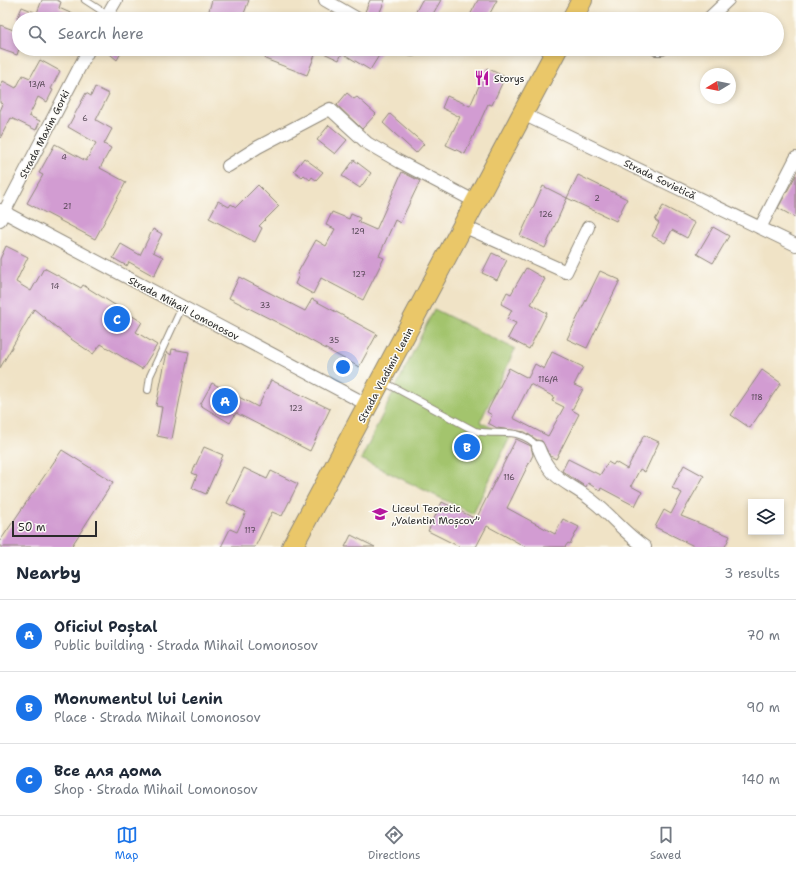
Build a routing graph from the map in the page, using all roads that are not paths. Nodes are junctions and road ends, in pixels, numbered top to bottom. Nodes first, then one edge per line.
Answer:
1 (85, 0) edge
2 (116, 0) edge
3 (325, 0) edge
4 (728, 0) edge
5 (100, 12) edge
6 (109, 12) edge
7 (346, 12) edge
8 (715, 12) edge
9 (85, 56) edge
10 (553, 56) edge
11 (524, 114) junction
12 (796, 158) edge
13 (228, 166) dead end
14 (476, 202) junction
15 (2, 214) edge
16 (463, 226) junction
17 (588, 227) dead end
18 (760, 228) junction
19 (796, 245) edge
20 (182, 307) junction
21 (382, 381) junction
22 (148, 390) dead end
23 (368, 406) junction
24 (538, 447) joint
25 (638, 545) edge
26 (292, 547) edge

1 - 5 lane
2 - 6 street
3 - 7 street
4 - 8 street
9 - 15 street, Strada Maxim Gorki
10 - 11 main road, Strada Vladimir Lenin
11 - 14 main road, Strada Vladimir Lenin
11 - 18 street, Strada Sovietică
12 - 18 street
13 - 14 street
14 - 16 main road, Strada Vladimir Lenin
15 - 20 street, Strada Mihail Lomonosov
16 - 17 street
16 - 21 main road, Strada Vladimir Lenin
18 - 19 street, Strada Sovietică
20 - 22 lane
20 - 23 street, Strada Mihail Lomonosov
21 - 23 main road, Strada Vladimir Lenin
21 - 24 lane
23 - 26 main road, Strada Vladimir Lenin
24 - 25 street

